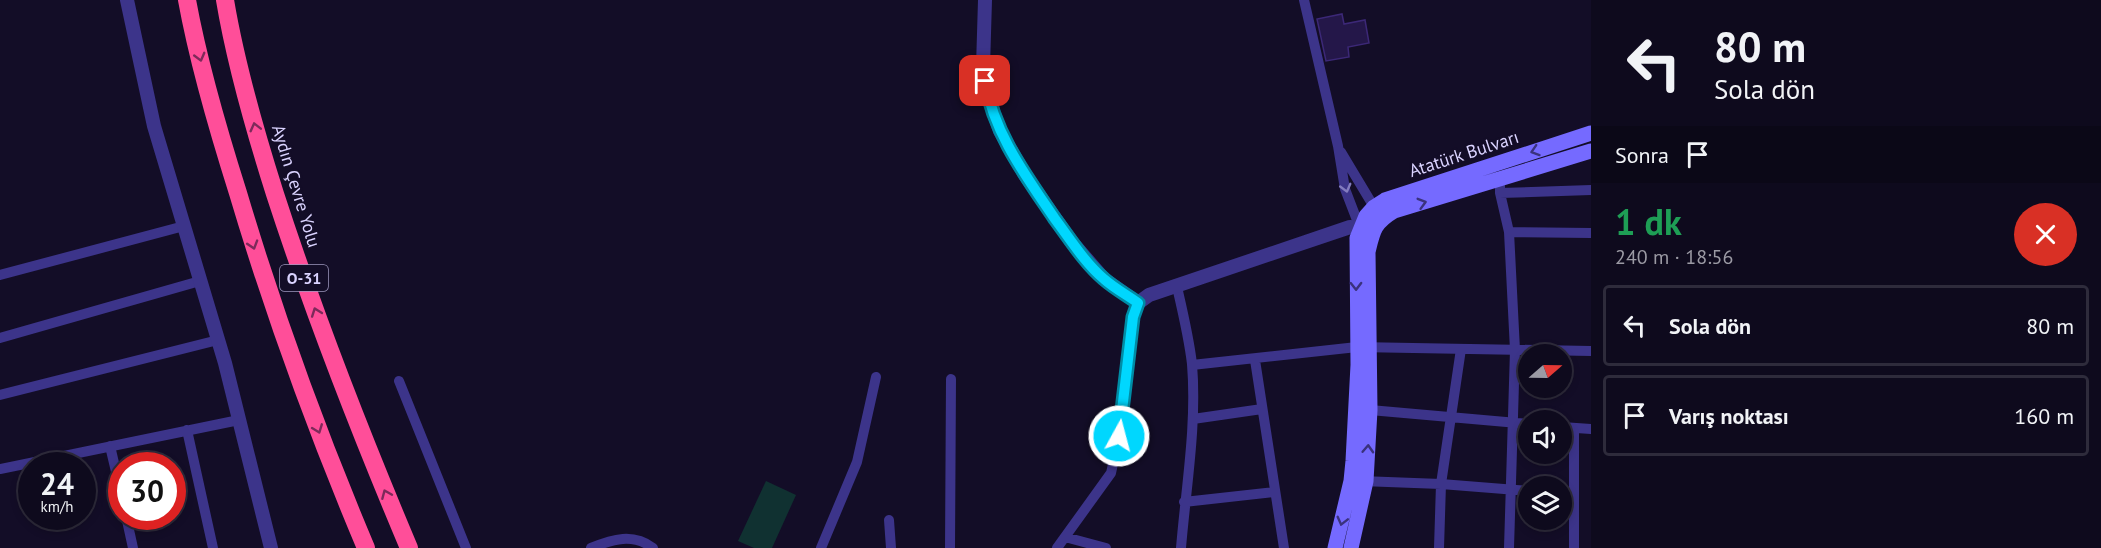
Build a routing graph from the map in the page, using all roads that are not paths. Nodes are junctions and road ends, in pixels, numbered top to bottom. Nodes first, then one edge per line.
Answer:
1 (127, 0) edge
2 (187, 0) edge
3 (225, 0) edge
4 (985, 0) edge
5 (1304, 0) edge
6 (1591, 133) edge
7 (1338, 146) junction
8 (1591, 151) edge
9 (1500, 186) junction
10 (1591, 190) edge
11 (1374, 207) junction
12 (184, 226) junction
13 (1366, 229) junction
14 (1509, 232) junction
15 (1591, 233) edge
16 (0, 275) edge
17 (200, 281) junction
18 (1177, 287) junction
19 (1138, 303) junction
20 (0, 339) edge
21 (218, 340) junction
22 (1364, 347) junction
23 (1461, 349) junction
24 (1515, 350) junction
25 (1591, 351) edge
26 (1255, 360) junction
27 (1192, 365) junction
28 (876, 377) dead end
29 (951, 379) dead end
30 (399, 381) dead end
31 (0, 395) edge
32 (1262, 409) junction
33 (1370, 410) junction
34 (1450, 418) junction
35 (1193, 419) junction
36 (239, 420) junction
37 (1514, 423) junction
38 (1518, 423) edge
39 (1574, 428) joint
40 (1591, 429) edge
41 (188, 430) junction
42 (110, 446) junction
43 (111, 452) edge
44 (0, 469) edge
45 (1359, 481) junction
46 (1441, 484) junction
47 (1510, 489) junction
48 (1518, 490) edge
49 (1275, 492) junction
50 (1574, 494) joint
51 (1184, 502) junction
52 (890, 520) dead end
53 (129, 530) edge
54 (1065, 537) junction
55 (133, 548) edge
56 (213, 548) edge
57 (271, 548) edge
58 (366, 548) edge
59 (409, 548) edge
60 (466, 548) edge
61 (591, 548) edge
62 (653, 548) edge
63 (821, 548) edge
64 (891, 548) edge
65 (950, 548) edge
66 (1057, 548) edge
67 (1106, 548) edge
68 (1181, 548) edge
69 (1284, 548) edge
70 (1335, 548) edge
71 (1351, 548) edge
72 (1438, 548) edge
73 (1509, 548) edge
74 (1574, 548) edge

1 - 12 street
2 -> 58 highway, O-31
59 -> 3 highway, Aydın Çevre Yolu / O-31
4 - 19 street
5 - 7 street
6 -> 11 main road, Atatürk Bulvarı
7 - 11 street
7 -> 13 street
8 - 9 main road, Atatürk Bulvarı
9 - 10 street
13 -> 9 main road, Atatürk Bulvarı
9 - 14 street
11 - 13 main road
12 - 16 street
12 - 17 street
13 - 18 street
13 - 22 main road
14 - 15 street
14 - 24 street
17 - 20 street
17 - 21 street
18 - 19 street
18 - 27 street
19 - 54 street
21 - 31 street
21 - 36 street
22 - 23 street
22 - 26 street
22 - 33 main road
22 - 45 main road
23 - 24 street
23 - 34 street
24 - 25 street
24 - 37 street
26 - 27 street
26 - 32 street
27 - 35 street
28 - 63 street
29 - 65 street
30 - 60 street
32 - 35 street
32 - 49 street
33 - 34 street
45 -> 33 main road
34 - 37 street
34 - 46 street
35 - 51 street
36 - 41 street
36 - 57 street
37 - 38 street
37 - 47 street
39 - 40 street
39 - 50 street
41 - 42 street
41 - 56 street
42 - 43 street
42 - 44 street
45 - 46 street
45 -> 70 main road
45 - 71 main road
46 - 47 street
46 - 72 street
47 - 48 street
47 - 73 street
49 - 51 street
49 - 69 street
50 - 74 street
51 - 68 street
52 - 64 street
53 - 55 street
54 - 66 street
54 - 67 street
61 - 62 street

